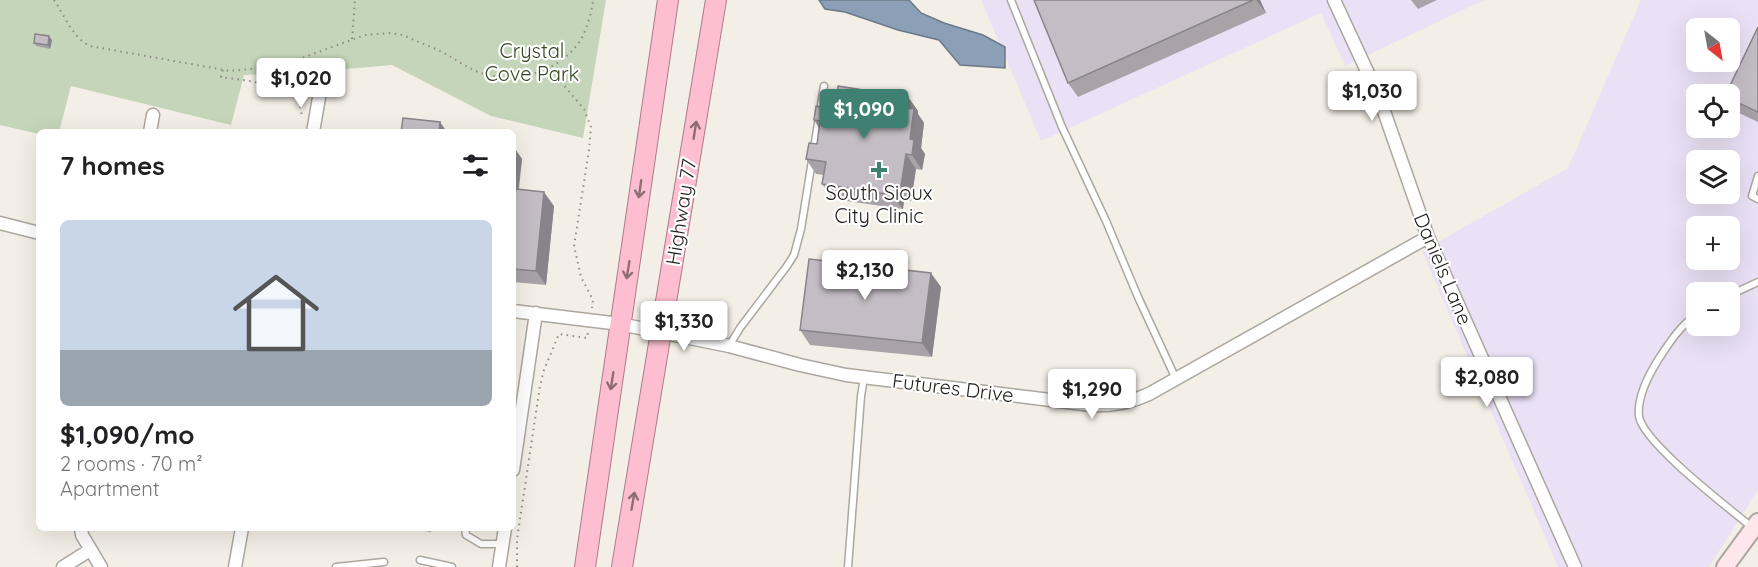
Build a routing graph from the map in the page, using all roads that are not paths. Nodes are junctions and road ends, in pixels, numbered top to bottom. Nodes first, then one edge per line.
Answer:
1 (668, 0) edge
2 (716, 0) edge
3 (1011, 0) edge
4 (1334, 0) edge
5 (824, 86) dead end
6 (320, 92) dead end
7 (153, 115) dead end
8 (151, 129) edge
9 (314, 129) edge
10 (1758, 176) edge
11 (1758, 199) edge
12 (0, 223) edge
13 (36, 232) edge
14 (1428, 237) junction
15 (1758, 282) edge
16 (1740, 290) edge
17 (516, 311) edge
18 (536, 313) junction
19 (620, 324) junction
20 (1686, 324) edge
21 (660, 332) junction
22 (729, 346) junction
23 (864, 378) junction
24 (1176, 379) junction
25 (519, 384) edge
26 (517, 418) edge
27 (1756, 525) edge
28 (81, 531) edge
29 (241, 531) edge
30 (465, 531) edge
31 (504, 531) edge
32 (502, 544) junction
33 (90, 550) junction
34 (420, 560) dead end
35 (384, 562) dead end
36 (63, 567) edge
37 (101, 567) edge
38 (235, 567) edge
39 (336, 567) edge
40 (452, 567) edge
41 (499, 567) edge
42 (585, 567) edge
43 (622, 567) edge
44 (848, 567) edge
45 (1575, 567) edge
46 (1725, 567) edge

1 -> 19 highway
21 -> 2 highway, Highway 77
3 - 24 lane
4 - 14 street, Daniels Lane
5 - 22 lane
6 - 9 street
7 - 8 street
10 - 11 lane
12 - 13 street
14 - 24 street, Futures Drive
14 - 45 street, Daniels Lane
15 - 16 lane
17 - 18 street, Futures Drive
18 - 19 street, Futures Drive
18 - 25 street
19 - 21 street, Futures Drive
19 -> 42 highway
20 - 27 lane
21 - 22 street, Futures Drive
43 -> 21 highway, Highway 77
22 - 23 street, Futures Drive
23 - 24 street, Futures Drive
23 - 44 lane
25 - 26 street
27 - 46 main road
28 - 33 street
29 - 38 street
30 - 32 lane
31 - 32 street
32 - 41 street
33 - 36 street
33 - 37 street
34 - 40 lane
35 - 39 lane

